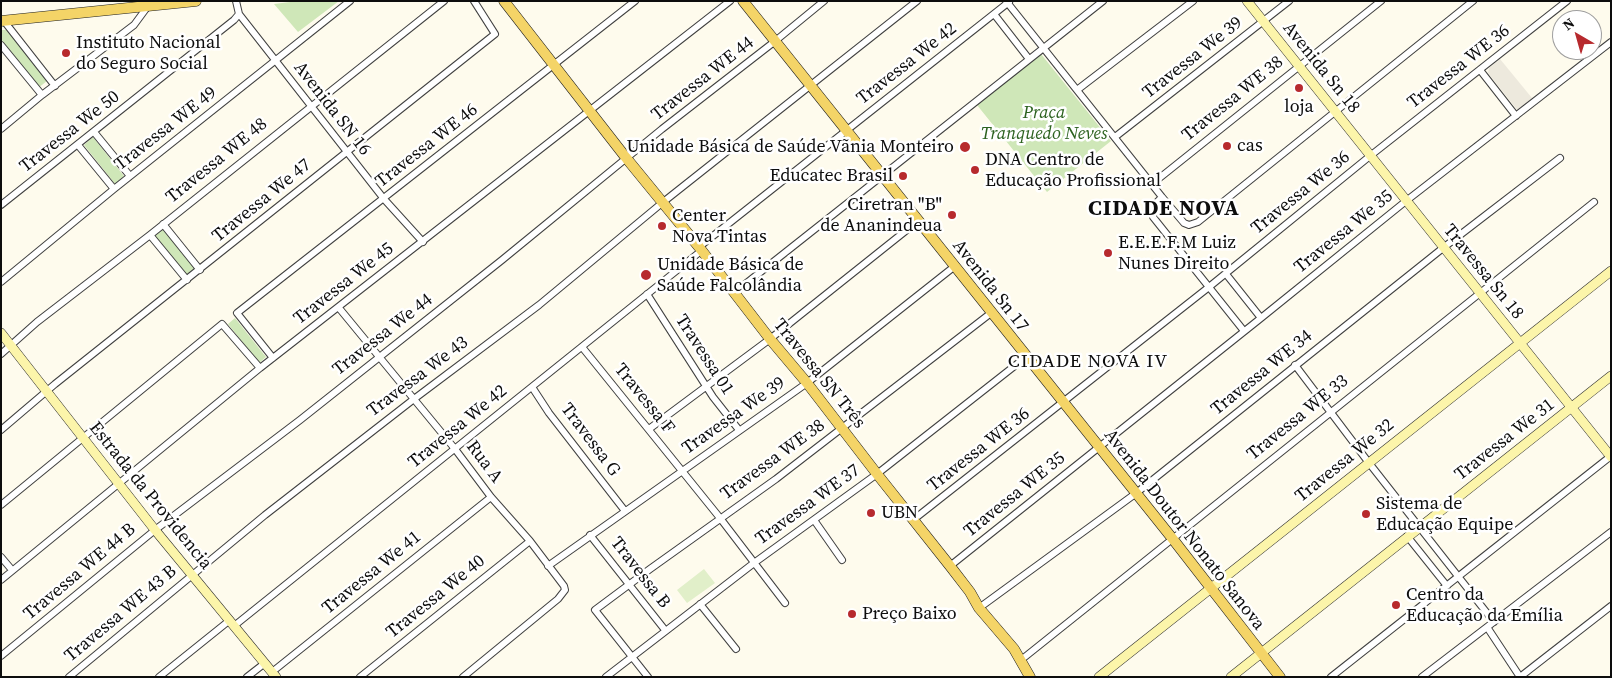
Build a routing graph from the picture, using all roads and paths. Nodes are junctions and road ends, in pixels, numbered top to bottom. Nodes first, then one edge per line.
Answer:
1 (196, 1) edge
2 (236, 1) edge
3 (350, 1) edge
4 (444, 1) edge
5 (474, 1) edge
6 (504, 1) edge
7 (635, 1) edge
8 (730, 1) edge
9 (743, 1) edge
10 (824, 1) edge
11 (917, 1) edge
12 (1103, 1) edge
13 (1193, 1) edge
14 (1247, 1) edge
15 (1289, 1) edge
16 (1381, 1) edge
17 (1473, 1) edge
18 (1567, 1) edge
19 (1008, 2) edge
20 (148, 6) junction
21 (239, 14) junction
22 (994, 14) junction
23 (3, 21) edge
24 (1263, 22) junction
25 (774, 42) junction
26 (1611, 42) edge
27 (1, 44) edge
28 (1044, 47) junction
29 (4, 53) edge
30 (1028, 59) junction
31 (275, 62) junction
32 (553, 65) junction
33 (1299, 66) junction
34 (1480, 70) junction
35 (55, 86) junction
36 (810, 86) junction
37 (1077, 90) junction
38 (42, 95) junction
39 (310, 106) junction
40 (589, 110) junction
41 (1335, 112) junction
42 (1516, 116) junction
43 (1, 128) edge
44 (846, 131) junction
45 (94, 132) junction
46 (1114, 137) junction
47 (78, 145) junction
48 (347, 152) junction
49 (1370, 156) junction
50 (1560, 158) dead end
51 (626, 159) junction
52 (130, 176) junction
53 (882, 176) junction
54 (1152, 184) junction
55 (114, 189) junction
56 (1162, 197) junction
57 (384, 198) junction
58 (1406, 201) junction
59 (1594, 202) dead end
60 (662, 203) junction
61 (1, 205) edge
62 (918, 221) junction
63 (163, 224) junction
64 (150, 235) junction
65 (423, 242) junction
66 (1443, 248) junction
67 (700, 249) junction
68 (955, 266) junction
69 (200, 270) junction
70 (1611, 271) edge
71 (1226, 274) junction
72 (187, 280) junction
73 (1, 282) edge
74 (1209, 287) junction
75 (1479, 292) junction
76 (734, 293) junction
77 (647, 294) junction
78 (339, 308) junction
79 (991, 313) junction
80 (1262, 318) junction
81 (1244, 331) junction
82 (1, 333) edge
83 (770, 339) junction
84 (1519, 342) junction
85 (11, 346) junction
86 (582, 347) junction
87 (1, 354) edge
88 (1026, 357) junction
89 (273, 358) junction
90 (378, 358) junction
91 (1295, 366) junction
92 (260, 368) junction
93 (1611, 376) edge
94 (807, 383) junction
95 (706, 386) junction
96 (532, 387) junction
97 (47, 392) junction
98 (414, 399) junction
99 (1063, 402) junction
100 (1571, 409) junction
101 (1331, 411) junction
102 (842, 428) junction
103 (649, 429) junction
104 (1, 430) edge
105 (739, 430) junction
106 (84, 439) junction
107 (455, 448) junction
108 (1098, 448) junction
109 (1611, 456) edge
110 (1369, 463) junction
111 (682, 471) junction
112 (877, 474) junction
113 (118, 483) junction
114 (1135, 494) junction
115 (491, 497) junction
116 (1, 505) edge
117 (625, 511) junction
118 (720, 518) junction
119 (814, 520) junction
120 (913, 520) junction
121 (1420, 528) junction
122 (155, 530) junction
123 (1611, 532) edge
124 (590, 535) junction
125 (1407, 536) junction
126 (1172, 538) junction
127 (530, 541) junction
128 (1, 557) edge
129 (842, 560) dead end
130 (754, 563) junction
131 (548, 566) junction
132 (950, 566) junction
133 (12, 570) junction
134 (192, 574) junction
135 (1459, 576) junction
136 (1, 580) edge
137 (630, 584) junction
138 (1447, 586) junction
139 (1210, 589) junction
140 (786, 603) dead end
141 (700, 604) junction
142 (1611, 606) edge
143 (979, 608) junction
144 (1494, 622) junction
145 (232, 623) junction
146 (1487, 627) junction
147 (665, 630) junction
148 (736, 649) dead end
149 (1261, 653) junction
150 (1, 656) edge
151 (632, 656) junction
152 (1021, 660) junction
153 (265, 663) junction
154 (274, 674) edge
155 (69, 677) edge
156 (159, 677) edge
157 (248, 677) edge
158 (360, 677) edge
159 (463, 677) edge
160 (606, 677) edge
161 (648, 677) edge
162 (1030, 677) edge
163 (1099, 677) edge
164 (1231, 677) edge
165 (1280, 677) edge
166 (1330, 677) edge
167 (1422, 677) edge
168 (1520, 677) edge

1 - 20 main road
2 - 21 street
3 - 31 street, Travessa WE 49
4 - 39 street, Travessa WE 48
5 - 48 street, Travessa We 47
6 - 32 main road, Travessa SN Três
7 - 32 street, Travessa WE 46
8 - 40 street
9 - 25 main road, Avenida Sn 17
10 - 25 street, Travessa We 44
11 - 36 street
12 - 28 street
13 - 37 street
14 - 24 street, Avenida Sn 18
15 - 24 street, Travessa We 39
16 - 33 street, Travessa WE 38
17 - 41 street
18 - 34 street, Travessa WE 36
19 - 22 street, Travessa We 42
19 - 28 street
20 - 23 main road
20 - 35 street
21 - 31 street, Avenida SN 16
21 - 45 street, Travessa We 50
22 - 30 street
22 - 44 street, Travessa We 42
23 - 35 street
24 - 33 street, Avenida Sn 18
24 - 46 street, Travessa We 39
25 - 36 main road, Avenida Sn 17
25 - 51 street, Travessa WE 44
26 - 42 street, Travessa We 35
27 - 29 street
28 - 30 street
28 - 37 street
29 - 38 street
30 - 53 street
31 - 39 street, Avenida SN 16
31 - 52 street, Travessa WE 49
32 - 40 main road, Travessa SN Três
32 - 57 street, Travessa WE 46
33 - 41 street, Avenida Sn 18
33 - 54 street, Travessa WE 38
34 - 42 street
34 - 49 street, Travessa WE 36
35 - 38 street
36 - 44 main road, Avenida Sn 17
36 - 60 street
37 - 46 street
38 - 43 street
39 - 48 street, Avenida SN 16
39 - 63 street, Travessa WE 48
40 - 51 main road, Travessa SN Três
40 - 65 street, Travessa We 45
41 - 49 street, Avenida Sn 18
41 - 56 street
42 - 58 street, Travessa We 35
44 - 53 main road, Avenida Sn 17
44 - 67 street
45 - 47 street, Travessa We 50
45 - 52 street
46 - 54 street
47 - 55 street
47 - 61 street, Travessa We 50
48 - 57 street, Avenida SN 16
48 - 69 street, Travessa We 47
49 - 58 street, Travessa Sn 18
49 - 71 street, Travessa We 36
50 - 66 street, Travessa WE 34
51 - 60 main road, Travessa SN Três
51 - 90 street, Travessa We 44
52 - 55 street, Travessa WE 49
53 - 62 main road, Avenida Sn 17
53 - 76 street
54 - 56 street
55 - 73 street, Travessa WE 49
56 - 74 street
57 - 65 street, Avenida SN 16
57 - 89 street, Travessa WE 46
58 - 66 street, Travessa Sn 18
58 - 80 street, Travessa We 35
59 - 75 street, Travessa WE 33
60 - 67 main road, Travessa SN Três
60 - 98 street, Travessa We 43
62 - 68 main road, Avenida Sn 17
62 - 83 street
63 - 64 street, Travessa WE 48
63 - 69 street
64 - 72 street
64 - 85 street, Travessa WE 48
65 - 78 street, Travessa We 45
66 - 75 street, Travessa Sn 18
66 - 91 street, Travessa WE 34
67 - 76 main road, Travessa SN Três
67 - 77 street, Travessa We 42
68 - 79 main road, Avenida Sn 17
68 - 94 street, Travessa We 39
69 - 72 street, Travessa We 47
70 - 84 street, Travessa We 32
71 - 74 street, Travessa We 36
71 - 80 street
72 - 97 street, Travessa We 47
74 - 81 street
74 - 99 street, Travessa We 36
75 - 84 street, Travessa Sn 18
75 - 101 street, Travessa WE 33
76 - 83 main road, Travessa SN Três
77 - 86 street, Travessa We 42
77 - 95 street, Travessa 01
78 - 89 street, Travessa We 45
78 - 90 street, Rua A
79 - 88 main road, Avenida Sn 17
79 - 102 street, Travessa WE 38
80 - 81 street, Travessa We 35
81 - 108 street, Travessa We 35
82 - 85 street, Estrada da Providencia
83 - 94 main road, Travessa SN Três
83 - 95 street
84 - 100 street, Travessa Sn 18
84 - 110 street, Travessa We 32
85 - 87 street, Travessa WE 48
85 - 97 street, Estrada da Providencia
86 - 96 street, Travessa We 42
86 - 103 street, Travessa F
88 - 99 main road, Avenida Sn 17
88 - 112 street, Travessa WE 37
89 - 92 street, Travessa We 45
90 - 98 street, Rua A
90 - 122 street, Travessa We 44
91 - 101 street
91 - 114 street, Travessa WE 34
92 - 106 street
92 - 113 street, Travessa We 45
93 - 100 street, Travessa We 31
94 - 102 main road, Travessa SN Três
94 - 105 street, Travessa We 39
95 - 103 street
95 - 105 street, Travessa 01
96 - 107 street, Travessa We 42
96 - 117 street, Travessa G
97 - 104 street, Travessa We 47
97 - 106 street, Estrada da Providencia
98 - 107 street, Rua A
98 - 134 street, Travessa We 43
99 - 108 main road, Avenida Doutor Nonato Sanova
99 - 120 street, Travessa WE 36
100 - 109 street
100 - 121 street, Travessa We 31
101 - 110 street
101 - 126 street, Travessa WE 33
102 - 112 main road, Travessa SN Três
102 - 118 street, Travessa WE 38
103 - 111 street, Travessa F
105 - 111 street, Travessa We 39
106 - 113 street, Estrada da Providencia
106 - 116 street
107 - 115 street, Rua A
107 - 145 street, Travessa We 42
108 - 114 main road, Avenida Doutor Nonato Sanova
108 - 132 street, Travessa WE 35
109 - 135 street
110 - 121 street
110 - 139 street, Travessa We 32
111 - 117 street, Travessa We 39
111 - 118 street, Travessa F
112 - 119 street, Travessa WE 37
112 - 120 main road, Travessa SN Três
113 - 122 street, Estrada da Providencia
113 - 133 street, Travessa We 45
114 - 126 main road, Avenida Doutor Nonato Sanova
114 - 143 street, Travessa WE 34
115 - 127 street, Rua A
115 - 154 street, Travessa We 41
117 - 124 street, Travessa We 39
118 - 130 street, Travessa F
118 - 137 street, Travessa WE 38
119 - 129 street
119 - 130 street, Travessa WE 37
120 - 132 main road, Travessa SN Três
121 - 125 street, Travessa We 31
121 - 135 street
122 - 134 street, Estrada da Providencia
122 - 150 street, Travessa WE 44 B
123 - 144 street
124 - 131 street, Travessa We 39
124 - 137 street, Travessa B
125 - 138 street
125 - 149 street, Travessa We 31
126 - 139 main road, Avenida Doutor Nonato Sanova
126 - 152 street, Travessa WE 33
127 - 131 street, Rua A
127 - 158 street, Travessa We 40
128 - 133 street
130 - 140 street, Travessa F
130 - 141 street, Travessa WE 37
131 - 159 street, Rua A
132 - 143 main road, Travessa SN Três
133 - 136 street, Travessa We 45
134 - 145 street, Estrada da Providencia
134 - 155 street, Travessa WE 43 B
135 - 138 street
135 - 144 street
137 - 147 street, Travessa B
137 - 151 street, Travessa WE 38
138 - 166 street
139 - 149 main road, Avenida Doutor Nonato Sanova
139 - 163 street, Travessa We 32
141 - 147 street, Travessa WE 37
141 - 148 street
142 - 168 street
143 - 152 main road, Travessa SN Três
144 - 146 street
145 - 153 street, Estrada da Providencia
145 - 156 street, Travessa We 42
146 - 167 street
146 - 168 street
147 - 151 street, Travessa WE 37
149 - 164 street, Travessa We 31
149 - 165 main road, Avenida Doutor Nonato Sanova
151 - 160 street, Travessa WE 37
151 - 161 street
152 - 162 main road, Travessa SN Três
153 - 154 street, Estrada da Providencia
153 - 157 street

